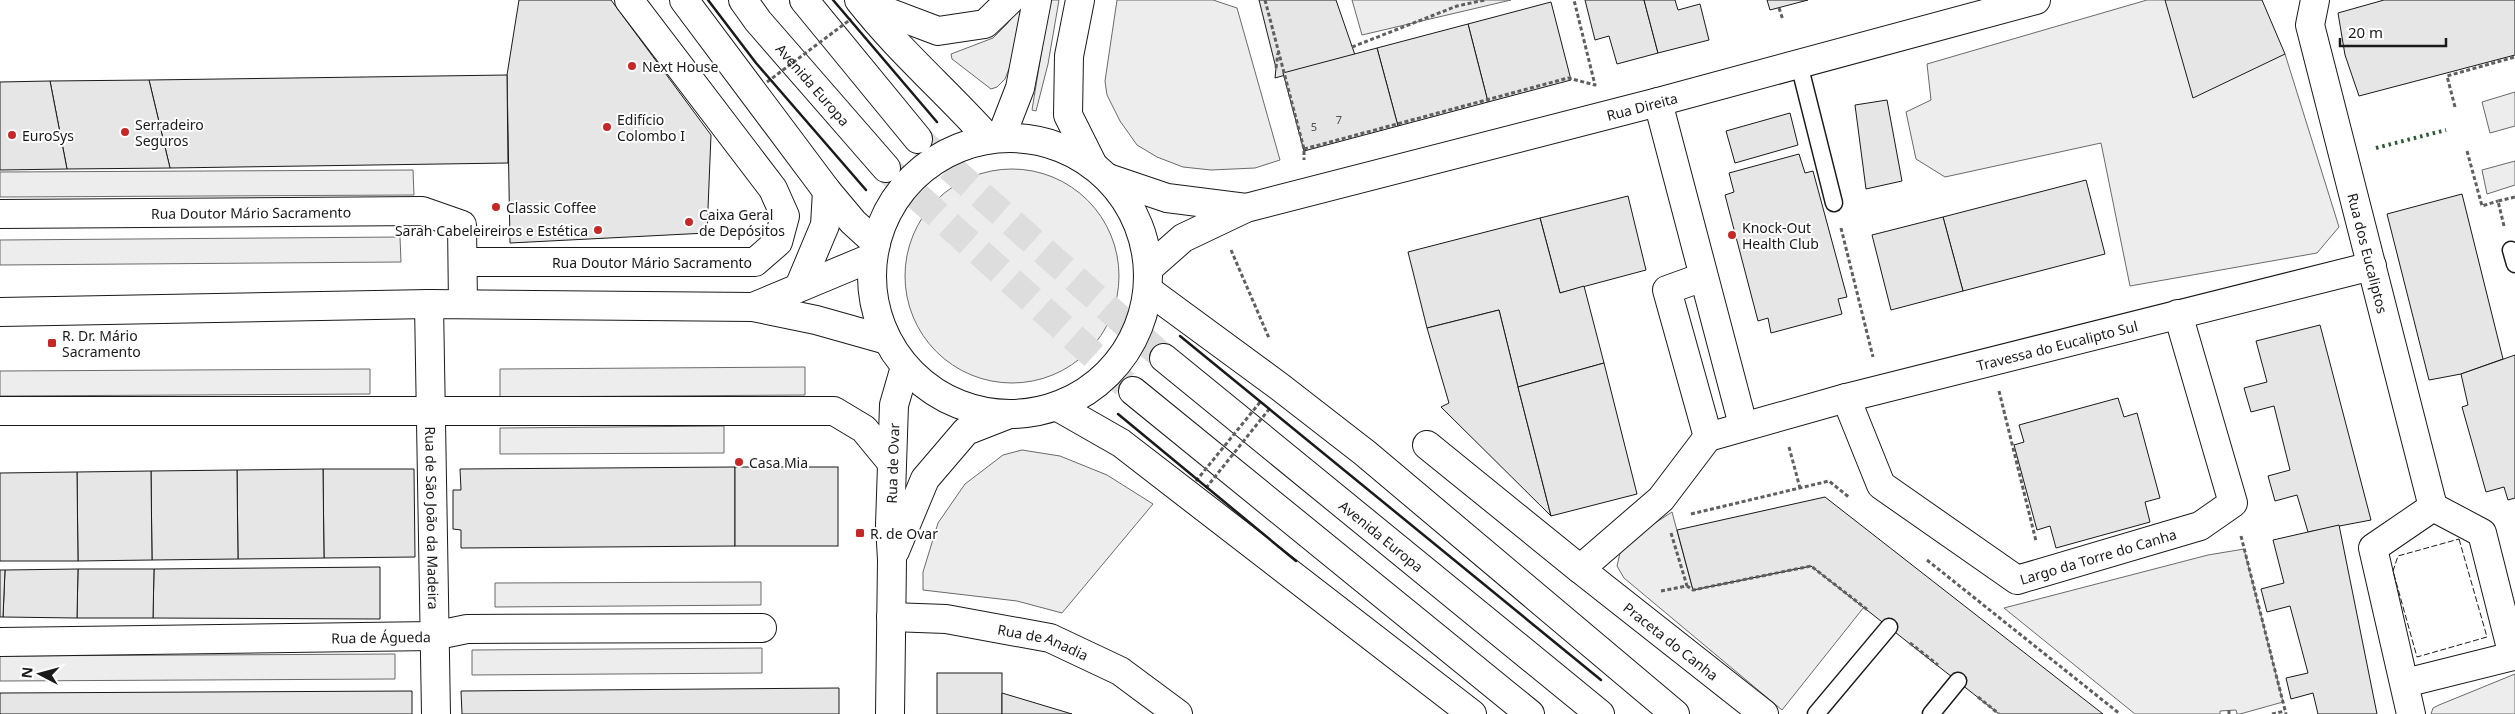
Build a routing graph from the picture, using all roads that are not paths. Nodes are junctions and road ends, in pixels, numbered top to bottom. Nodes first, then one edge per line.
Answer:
1 (629, 0) edge
2 (684, 0) edge
3 (743, 0) edge
4 (804, 0) edge
5 (1037, 0) edge
6 (1080, 0) edge
7 (2036, 0) edge
8 (2316, 0) edge
9 (1007, 1) edge
10 (857, 7) edge
11 (1799, 64) junction
12 (1658, 102) junction
13 (995, 138) junction
14 (918, 139) tunnel mouth
15 (886, 168) tunnel mouth
16 (1101, 171) junction
17 (827, 191) junction
18 (1834, 203) road end
19 (1246, 208) junction
20 (0, 214) edge
21 (874, 250) junction
22 (464, 262) junction
23 (2372, 266) junction
24 (1703, 277) junction
25 (1148, 279) junction
26 (799, 287) junction
27 (429, 304) junction
28 (463, 304) junction
29 (753, 307) junction
30 (0, 312) edge
31 (2178, 314) junction
32 (887, 340) junction
33 (1164, 358) tunnel mouth
34 (905, 367) junction
35 (1133, 391) tunnel mouth
36 (1846, 398) junction
37 (1058, 407) junction
38 (0, 412) edge
39 (431, 412) junction
40 (1007, 415) junction
41 (1743, 425) junction
42 (1708, 436) junction
43 (1427, 445) dead end
44 (892, 463) junction
45 (2433, 507) junction
46 (892, 560) junction
47 (1580, 569) junction
48 (891, 617) junction
49 (1889, 627) road end
50 (762, 628) dead end
51 (433, 636) junction
52 (0, 642) edge
53 (1958, 681) road end
54 (2405, 683) junction
55 (436, 714) edge
56 (890, 714) edge
57 (1178, 714) edge
58 (1472, 714) edge
59 (1530, 714) edge
60 (1600, 714) edge
61 (1675, 714) edge
62 (1764, 714) edge
63 (1816, 714) edge
64 (1931, 714) edge
65 (2411, 714) edge

1 - 22 street, Rua Doutor Mário Sacramento
2 - 17 street
3 - 15 street, Avenida Europa
4 - 14 street
5 - 13 street
6 - 16 street
7 - 11 street, Rua Direita
8 - 23 street, Rua dos Eucaliptos
9 - 10 street
10 - 13 street
11 - 12 street, Rua Direita
11 - 18 lane
12 - 19 street, Rua Direita
12 - 24 street
13 - 16 street
13 - 21 street
16 - 19 street
16 - 25 street
17 - 21 street
17 - 26 street
19 - 25 street
20 - 22 street, Rua Doutor Mário Sacramento
21 - 26 street
21 - 32 street
22 - 28 street, Rua Doutor Mário Sacramento
23 - 31 street, Travessa do Eucalipto Sul
23 - 45 street, Rua dos Eucaliptos
24 - 41 street
24 - 42 street
25 - 37 street
25 - 61 street
26 - 29 street
27 - 28 street
27 - 30 street
27 - 39 street
28 - 29 street
29 - 32 street
31 - 36 street, Travessa do Eucalipto Sul
31 - 36 street, Largo da Torre do Canha
32 - 34 street
33 - 60 street, Avenida Europa
34 - 40 street
34 - 44 street, Rua de Ovar
35 - 59 street
36 - 41 street, Travessa do Eucalipto Sul
37 - 40 street
37 - 58 street
38 - 39 street
39 - 44 street
39 - 51 street, Rua de São João da Madeira
40 - 46 street, Rua de Ovar
41 - 42 street, Travessa do Eucalipto Sul
42 - 47 street
43 - 47 street, Praceta do Canha
44 - 46 street, Rua de Ovar
45 - 54 street
45 - 54 street
46 - 48 street, Rua de Ovar
47 - 62 street, Praceta do Canha
48 - 56 street, Rua de Ovar
48 - 57 street, Rua de Anadia
49 - 63 lane
50 - 51 street, Rua de Águeda
51 - 52 street, Rua de Águeda
51 - 55 street, Rua de São João da Madeira
53 - 64 lane
54 - 65 street

